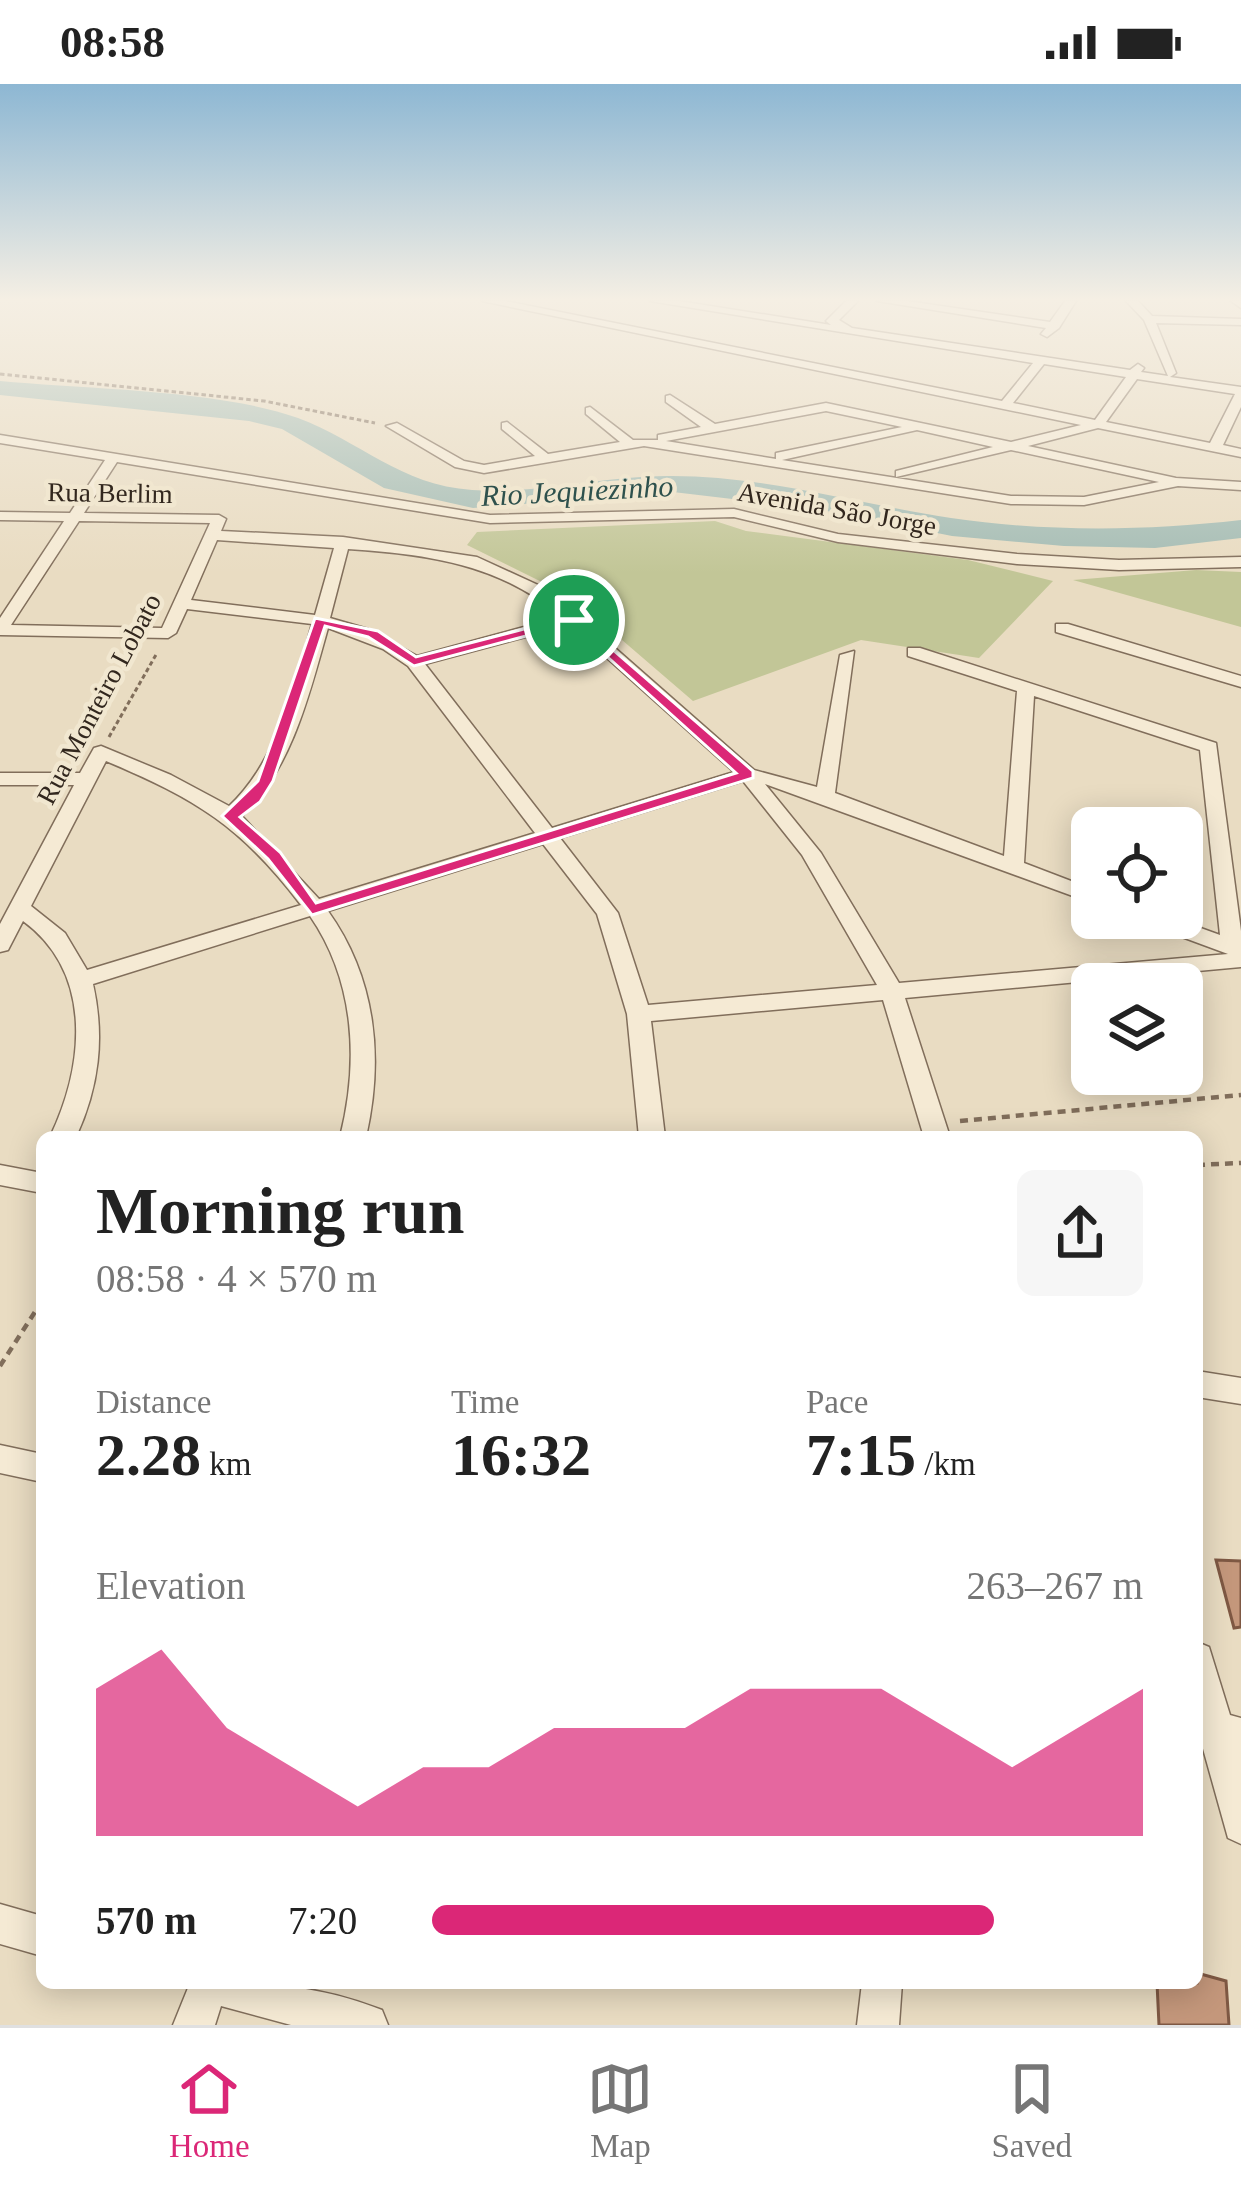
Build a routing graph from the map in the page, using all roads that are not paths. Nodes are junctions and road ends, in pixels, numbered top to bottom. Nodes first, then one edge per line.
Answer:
1 (936, 392) edge
2 (1013, 392) edge
3 (1121, 392) edge
4 (1240, 392) edge
5 (670, 399) dead end
6 (1005, 405) junction
7 (590, 411) dead end
8 (1098, 424) junction
9 (392, 426) road end
10 (507, 426) dead end
11 (920, 428) junction
12 (713, 429) junction
13 (1, 440) edge
14 (637, 443) junction
15 (1215, 447) junction
16 (1021, 448) junction
17 (1241, 452) edge
18 (114, 458) junction
19 (546, 459) junction
20 (765, 460) junction
21 (887, 478) junction
22 (1178, 482) junction
23 (1241, 486) edge
24 (78, 515) junction
25 (0, 516) edge
26 (216, 527) junction
27 (343, 541) junction
28 (1241, 562) edge
29 (182, 604) junction
30 (574, 620) junction
31 (320, 621) junction
32 (1062, 628) dead end
33 (0, 630) edge
34 (914, 652) dead end
35 (848, 655) dead end
36 (414, 662) junction
37 (1241, 682) edge
38 (1026, 687) junction
39 (747, 774) junction
40 (0, 779) edge
41 (85, 779) junction
42 (825, 796) junction
43 (230, 816) junction
44 (549, 837) junction
45 (1013, 867) junction
46 (1071, 888) edge
47 (19, 908) junction
48 (312, 910) junction
49 (1203, 939) edge
50 (0, 945) edge
51 (1238, 953) edge
52 (81, 980) junction
53 (891, 989) junction
54 (638, 1014) junction
55 (936, 1130) edge
56 (66, 1131) edge
57 (355, 1131) edge
58 (651, 1131) edge
59 (0, 1174) edge
60 (36, 1180) edge
61 (1203, 1385) edge
62 (1241, 1391) edge
63 (0, 1460) edge
64 (36, 1467) edge
65 (1203, 1680) edge
66 (1218, 1731) edge
67 (1241, 1825) edge
68 (0, 1924) edge
69 (36, 1934) edge
70 (208, 1989) edge
71 (232, 1989) edge
72 (881, 1989) edge
73 (194, 2025) edge
74 (367, 2025) edge
75 (878, 2025) edge

1 - 6 street
2 - 6 street
3 - 8 street
4 - 15 street
5 - 12 street
6 - 8 street
7 - 14 street
8 - 15 street
8 - 16 street
9 - 19 street
10 - 19 street
11 - 12 street
11 - 16 street
11 - 20 street
12 - 14 street
13 - 18 street, Avenida São Jorge
14 - 19 street
14 - 20 street
15 - 17 street
16 - 21 street
16 - 22 street
18 - 24 street
18 - 28 street, Avenida São Jorge
20 - 21 street
21 - 22 street
22 - 23 street
24 - 25 street, Rua Berlim
24 - 26 street, Rua Berlim
24 - 33 street
26 - 27 street, Rua Berlim
26 - 29 street, Rua Monteiro Lobato
27 - 30 street, Rua Berlim
27 - 31 street
29 - 31 street
29 - 33 street, Rua Monteiro Lobato
30 - 36 street
30 - 39 street, Rua Berlim
31 - 36 street
31 - 43 street
32 - 37 street
34 - 38 street
35 - 42 street
36 - 44 street
38 - 45 street
38 - 51 street
39 - 42 street
39 - 44 street
39 - 53 street, Rua Berlim
40 - 41 street
41 - 43 street, Rua Monteiro Lobato
41 - 47 street, Rua Monteiro Lobato
42 - 45 street
43 - 48 street
44 - 48 street
44 - 54 street
45 - 46 street
47 - 50 street, Rua Monteiro Lobato
47 - 52 street
48 - 52 street
48 - 57 street
49 - 51 street
51 - 53 street
52 - 56 street
53 - 54 street
53 - 55 street, Rua Berlim
54 - 58 street
59 - 60 street
61 - 62 street
63 - 64 street
65 - 66 street
66 - 67 street
68 - 69 street
70 - 73 street
71 - 74 street
72 - 75 street

